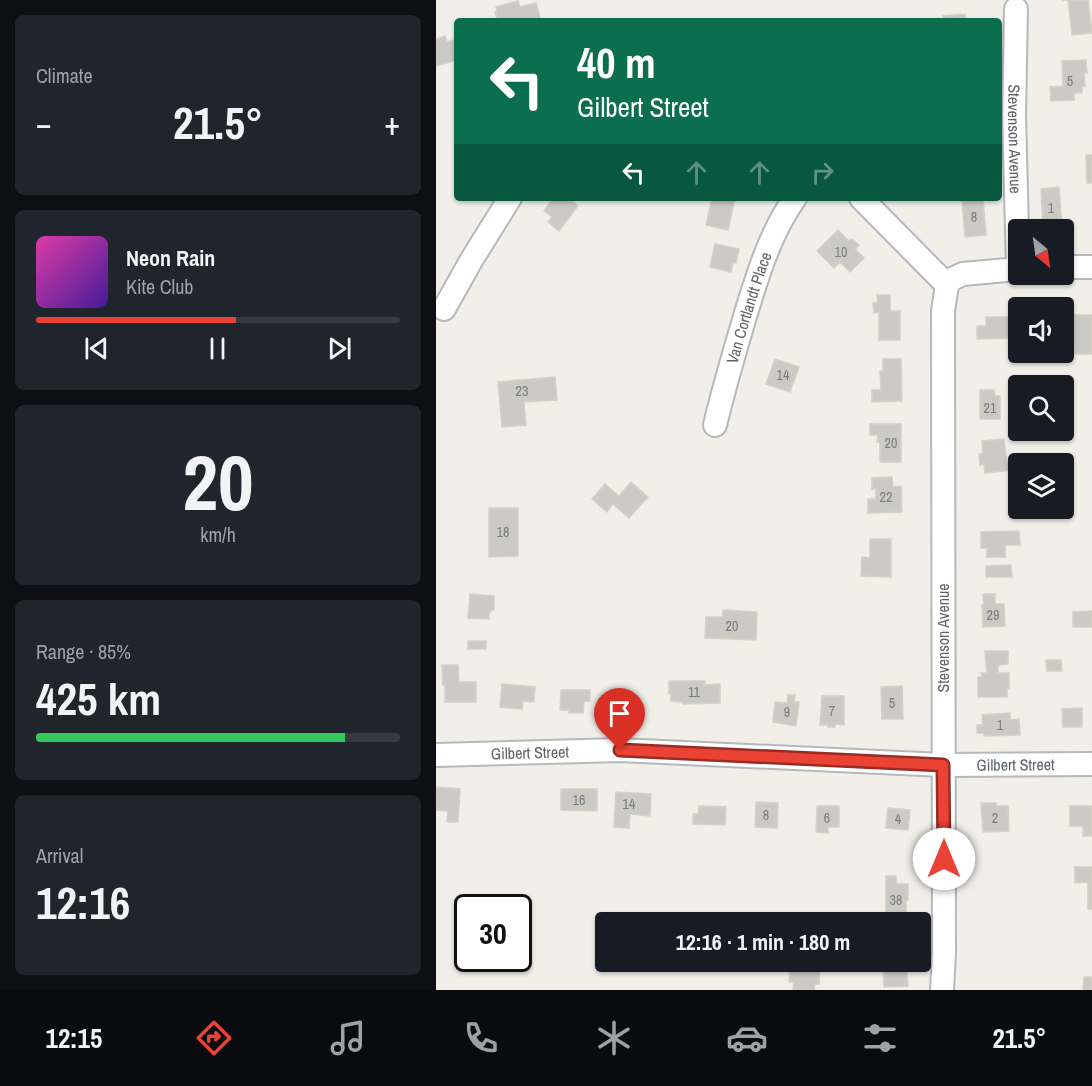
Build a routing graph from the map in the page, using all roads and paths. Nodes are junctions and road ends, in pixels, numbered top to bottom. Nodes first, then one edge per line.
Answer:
1 (1016, 9) dead end
2 (508, 201) edge
3 (793, 201) edge
4 (865, 201) edge
5 (1017, 219) edge
6 (1074, 267) edge
7 (1092, 267) edge
8 (1008, 269) edge
9 (947, 285) junction
10 (444, 309) dead end
11 (715, 425) dead end
12 (436, 754) edge
13 (1092, 764) edge
14 (943, 765) junction
15 (942, 990) edge

1 - 5 street, Stevenson Avenue
2 - 10 street
3 - 11 street, Van Cortlandt Place
4 - 9 street
6 - 7 street
8 - 9 street
9 - 14 street, Stevenson Avenue
12 - 14 street, Gilbert Street
13 - 14 street, Gilbert Street
14 - 15 street, Stevenson Avenue

